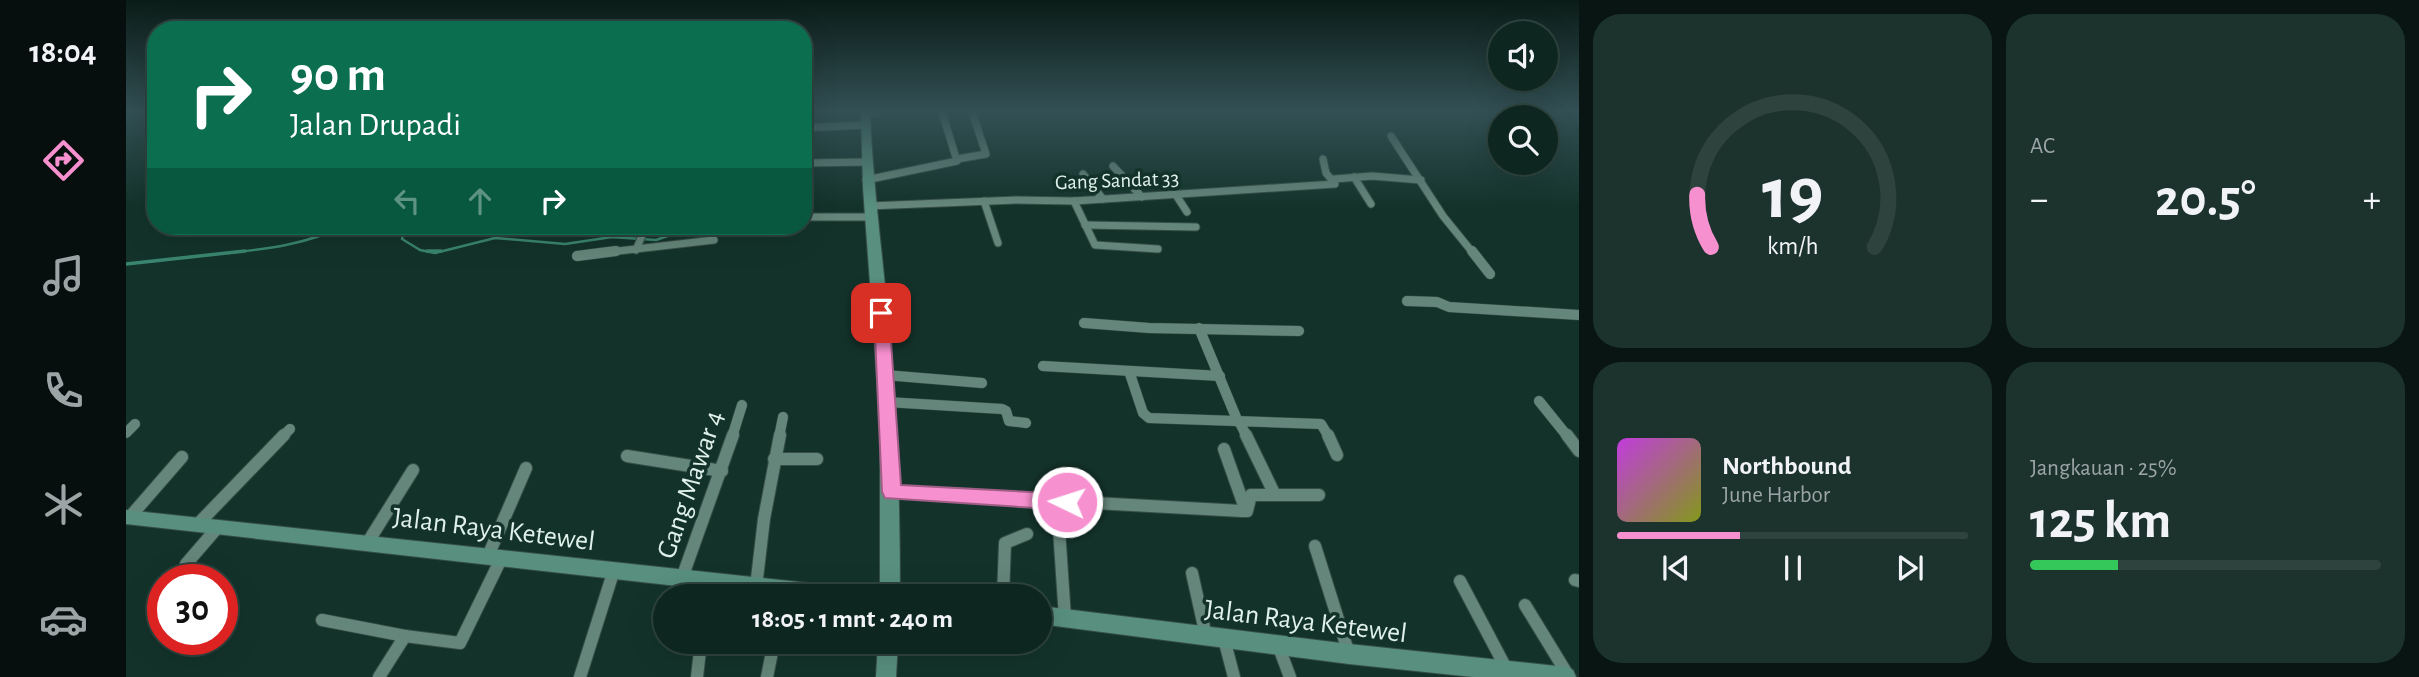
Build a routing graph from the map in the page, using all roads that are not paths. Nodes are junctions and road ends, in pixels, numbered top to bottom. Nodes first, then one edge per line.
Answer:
1 (865, 144) edge
2 (952, 144) edge
3 (983, 144) edge
4 (1396, 144) edge
5 (957, 159) junction
6 (1323, 159) dead end
7 (812, 164) edge
8 (1113, 166) dead end
9 (866, 173) junction
10 (1083, 174) dead end
11 (1354, 177) junction
12 (1334, 179) junction
13 (1421, 180) junction
14 (1176, 195) junction
15 (1142, 197) junction
16 (1104, 199) junction
17 (984, 201) junction
18 (1074, 201) junction
19 (1371, 204) dead end
20 (870, 212) junction
21 (1188, 212) dead end
22 (812, 216) edge
23 (1085, 225) junction
24 (1196, 227) dead end
25 (642, 235) edge
26 (714, 240) dead end
27 (639, 243) junction
28 (998, 243) dead end
29 (1158, 249) dead end
30 (577, 256) dead end
31 (1490, 274) dead end
32 (1407, 300) dead end
33 (1579, 316) edge
34 (1084, 323) dead end
35 (1199, 328) junction
36 (1298, 331) dead end
37 (1043, 366) dead end
38 (1129, 371) junction
39 (885, 375) junction
40 (1220, 376) junction
41 (982, 383) dead end
42 (1539, 401) dead end
43 (887, 402) junction
44 (742, 405) dead end
45 (783, 417) dead end
46 (1026, 423) dead end
47 (1239, 423) junction
48 (135, 424) dead end
49 (290, 429) dead end
50 (126, 433) edge
51 (1224, 449) dead end
52 (1579, 451) edge
53 (1337, 455) dead end
54 (181, 457) dead end
55 (627, 457) dead end
56 (774, 459) junction
57 (817, 459) dead end
58 (526, 468) dead end
59 (413, 470) dead end
60 (722, 471) junction
61 (892, 492) junction
62 (1274, 493) junction
63 (1319, 495) dead end
64 (1246, 511) junction
65 (129, 520) edge
66 (197, 525) junction
67 (218, 527) junction
68 (1059, 529) dead end
69 (1027, 534) dead end
70 (368, 542) junction
71 (1315, 546) dead end
72 (495, 556) junction
73 (186, 564) dead end
74 (614, 570) junction
75 (1192, 573) dead end
76 (682, 578) junction
77 (1460, 581) dead end
78 (695, 584) edge
79 (756, 584) edge
80 (890, 584) edge
81 (1003, 584) edge
82 (1525, 605) dead end
83 (1052, 616) edge
84 (1065, 618) junction
85 (322, 620) dead end
86 (405, 636) junction
87 (1215, 638) junction
88 (1278, 645) junction
89 (700, 654) edge
90 (772, 654) edge
91 (887, 654) edge
92 (1349, 654) junction
93 (1507, 671) junction
94 (379, 677) edge
95 (580, 677) edge
96 (697, 677) edge
97 (767, 677) edge
98 (886, 677) edge
99 (1234, 677) edge
100 (1290, 677) edge
101 (1567, 677) edge

1 - 9 main road
2 - 5 street
3 - 5 street
4 - 13 street
5 - 9 street
6 - 12 street
7 - 9 street
8 - 15 street
9 - 20 main road
10 - 16 street
11 - 12 street, Gang Sandat 33
11 - 13 street, Gang Sandat 33
11 - 19 street
12 - 14 street, Gang Sandat 33
13 - 31 street
14 - 15 street, Gang Sandat 33
14 - 21 street
15 - 16 street, Gang Sandat 33
16 - 18 street, Gang Sandat 33
17 - 18 street, Gang Sandat 33
17 - 20 street, Gang Sandat 33
17 - 28 street
18 - 23 street
20 - 22 street, Gang Sandat 33
20 - 39 main road
23 - 24 street
23 - 29 street
25 - 27 street
26 - 27 street
27 - 30 street
32 - 33 street
34 - 35 street
35 - 36 street
35 - 40 street
37 - 38 street
38 - 40 street
38 - 47 street
39 - 41 street
39 - 43 main road
40 - 47 street
42 - 52 street
43 - 46 street
43 - 61 main road
44 - 60 street, Gang Mawar 4
45 - 56 street
47 - 53 street
47 - 62 street
48 - 50 street
49 - 66 street
51 - 64 street
54 - 65 street
55 - 60 street
56 - 57 street
56 - 79 street
58 - 72 street
59 - 70 street
60 - 76 street, Gang Mawar 4
61 - 64 street
61 - 80 main road
62 - 63 street
62 - 64 street
65 - 66 main road, Jalan Raya Ketewel
66 - 67 main road, Jalan Raya Ketewel
67 - 70 main road, Jalan Raya Ketewel
67 - 73 street
68 - 84 street
69 - 81 street
70 - 72 main road, Jalan Raya Ketewel
71 - 92 street
72 - 74 main road, Jalan Raya Ketewel
72 - 86 street
74 - 76 main road, Jalan Raya Ketewel
74 - 95 street
75 - 87 street
76 - 78 main road, Jalan Raya Ketewel
77 - 93 street
82 - 101 street
83 - 84 main road, Jalan Raya Ketewel
84 - 87 main road, Jalan Raya Ketewel
85 - 86 street
86 - 94 street
87 - 88 main road, Jalan Raya Ketewel
87 - 99 street
88 - 92 main road, Jalan Raya Ketewel
88 - 100 street
89 - 96 street
90 - 97 street
91 - 98 main road
92 - 93 main road, Jalan Raya Ketewel
93 - 101 main road, Jalan Raya Ketewel

